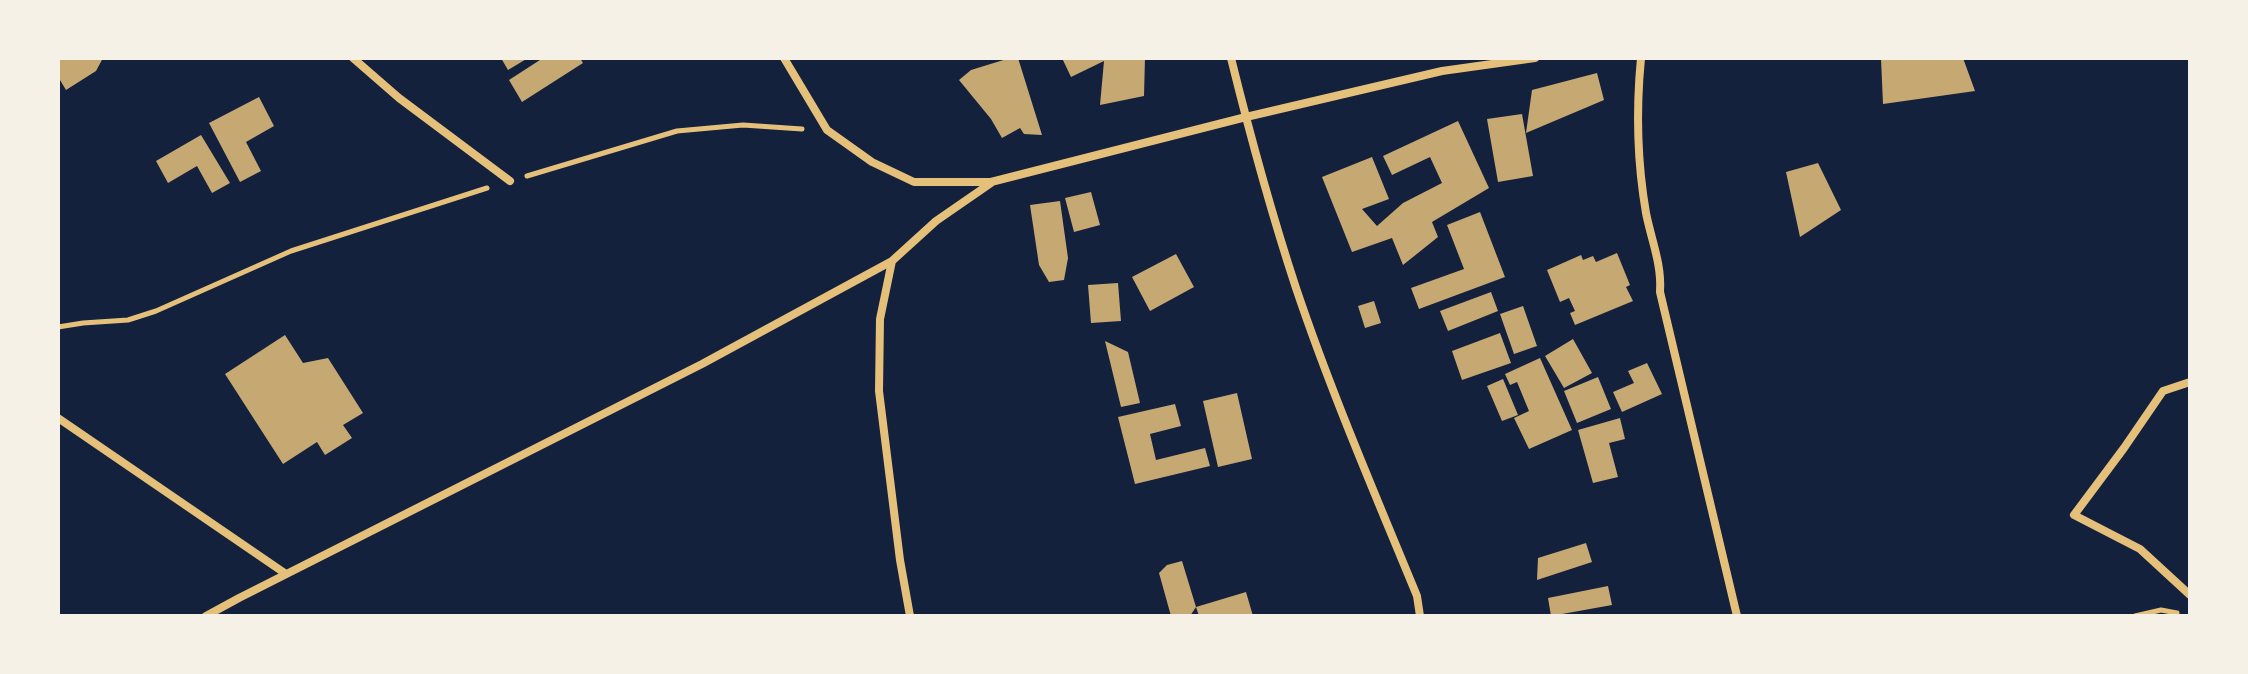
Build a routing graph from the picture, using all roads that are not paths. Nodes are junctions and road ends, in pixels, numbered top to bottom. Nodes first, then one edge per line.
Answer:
1 (353, 58) edge
2 (784, 58) edge
3 (1231, 58) edge
4 (1535, 58) edge
5 (1641, 58) edge
6 (1246, 117) junction
7 (510, 181) road end
8 (991, 182) junction
9 (892, 261) junction
10 (2190, 382) edge
11 (58, 418) edge
12 (286, 574) junction
13 (2190, 595) edge
14 (206, 616) edge
15 (910, 616) edge
16 (1420, 616) edge
17 (1737, 616) edge

1 - 7 street
2 - 8 street
3 - 6 street
4 - 6 street
5 - 17 street
6 - 8 street
6 - 16 street
8 - 9 street
9 - 12 street
9 - 15 street
10 - 13 street
11 - 12 street
12 - 14 street

